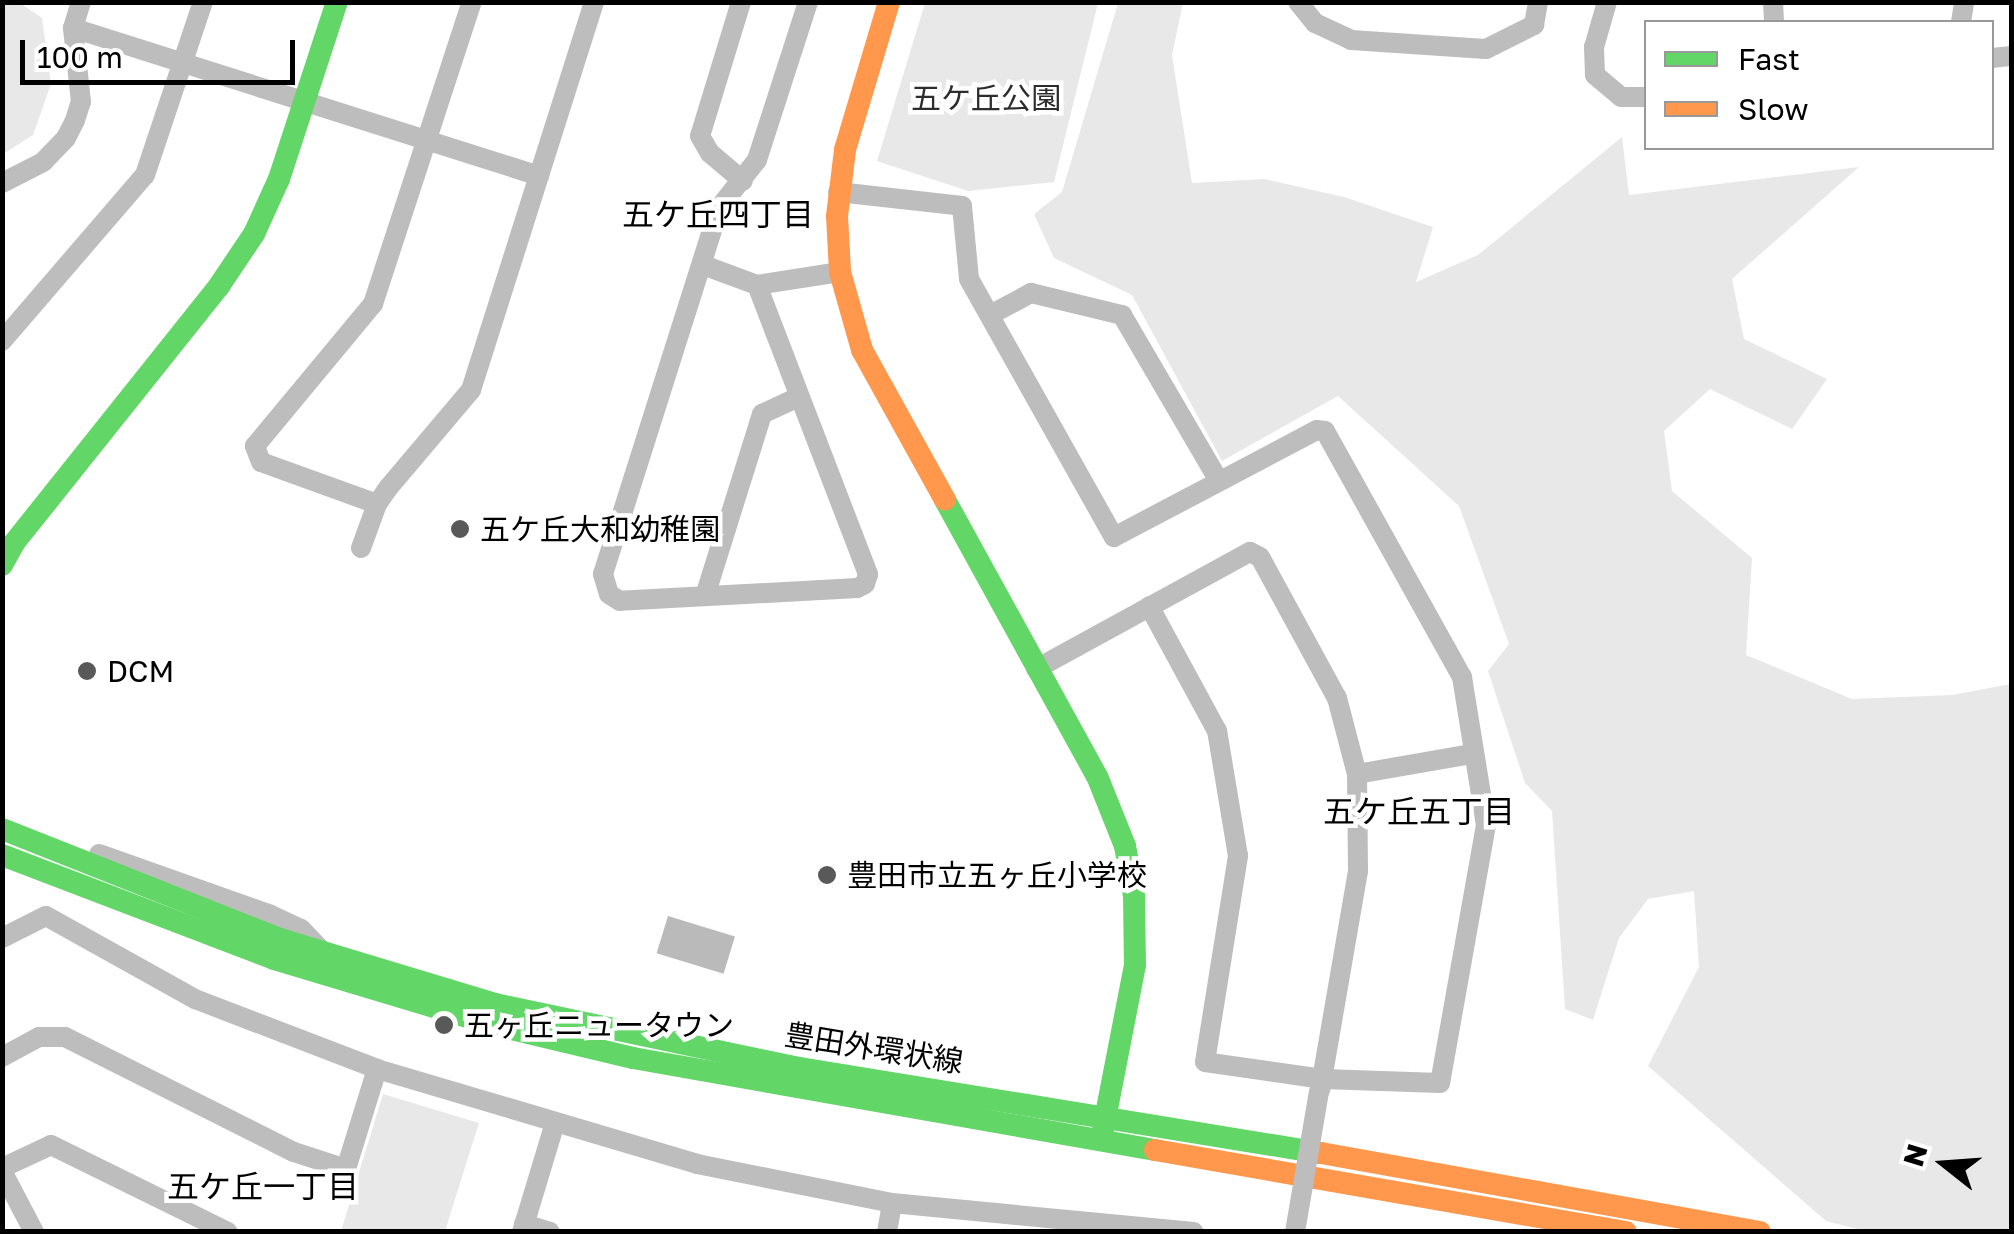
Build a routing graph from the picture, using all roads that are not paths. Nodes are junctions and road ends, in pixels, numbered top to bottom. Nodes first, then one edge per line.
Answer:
1 (81, 2) edge
2 (202, 2) edge
3 (337, 2) edge
4 (472, 2) edge
5 (594, 2) edge
6 (741, 2) edge
7 (808, 2) edge
8 (889, 2) edge
9 (1298, 2) edge
10 (1538, 2) edge
11 (1607, 2) edge
12 (73, 28) junction
13 (184, 62) junction
14 (1644, 98) edge
15 (305, 103) junction
16 (428, 140) junction
17 (539, 176) junction
18 (743, 181) junction
19 (2, 182) edge
20 (838, 192) junction
21 (702, 265) junction
22 (840, 272) junction
23 (757, 285) junction
24 (990, 315) junction
25 (2, 341) edge
26 (798, 397) junction
27 (1220, 481) junction
28 (377, 504) junction
29 (8, 539) edge
30 (360, 548) dead end
31 (2, 565) edge
32 (705, 596) junction
33 (1149, 606) junction
34 (1036, 669) junction
35 (1472, 754) junction
36 (1357, 774) junction
37 (2, 829) edge
38 (2, 856) edge
39 (2, 938) edge
40 (2, 1057) edge
41 (376, 1070) junction
42 (1321, 1085) junction
43 (1107, 1115) junction
44 (555, 1123) junction
45 (1100, 1141) junction
46 (2, 1170) edge
47 (892, 1203) junction
48 (523, 1228) edge
49 (34, 1232) edge
50 (228, 1232) edge
51 (550, 1232) edge
52 (887, 1232) edge
53 (1194, 1232) edge
54 (1295, 1232) edge
55 (1626, 1232) edge
56 (1760, 1232) edge

1 - 12 street
2 - 13 street
3 - 15 street
4 - 16 street
5 - 17 street
6 - 18 street
7 - 18 street
8 - 20 street
9 - 10 street
11 - 14 street
12 - 13 street
12 - 19 street
13 - 15 street
13 - 25 street
15 - 16 street
15 - 29 street
16 - 17 street
16 - 28 street
17 - 28 street
18 - 21 street
20 - 22 street
20 - 24 street
21 - 23 street
21 - 32 street
22 - 23 street
22 - 34 street
23 - 26 street
24 - 27 street
24 - 27 street
26 - 32 street
26 - 32 street
27 - 35 street
28 - 30 street
29 - 31 street
33 - 34 street
33 - 36 street
33 - 42 street
34 - 43 street
35 - 36 street
35 - 42 street
36 - 42 street
37 - 43 street, 豊田外環状線
38 - 45 street, 豊田外環状線
39 - 41 street
40 - 41 street
41 - 44 street
42 - 54 street, bridge
43 - 45 street
43 - 56 street, 豊田外環状線
44 - 47 street
44 - 48 street
45 - 55 street, 豊田外環状線
46 - 49 street
46 - 50 street
47 - 52 street
47 - 53 street
48 - 51 street

